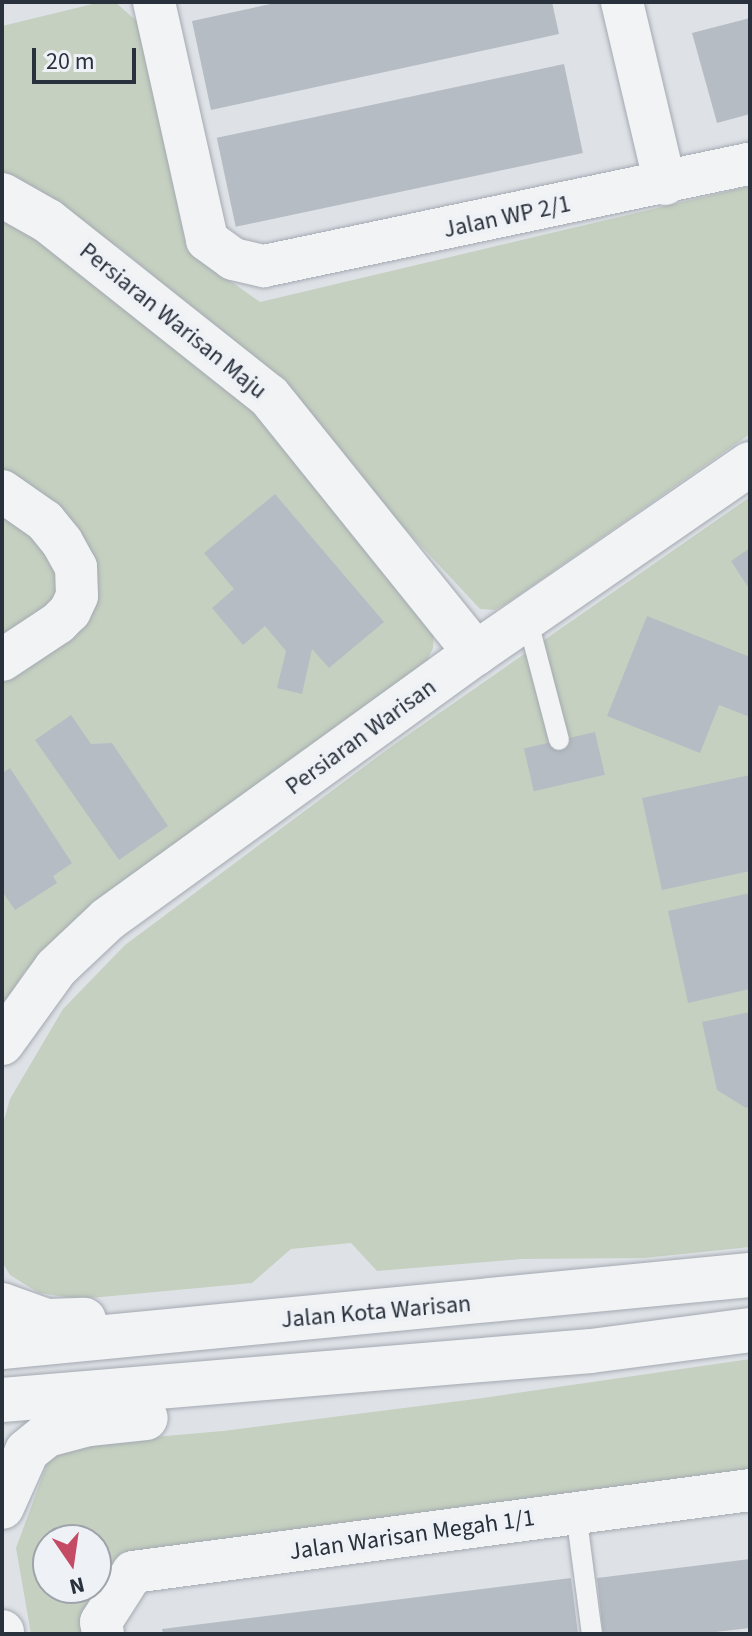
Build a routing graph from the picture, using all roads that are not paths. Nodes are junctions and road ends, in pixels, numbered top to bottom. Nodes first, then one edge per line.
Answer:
1 (154, 2) edge
2 (622, 2) edge
3 (750, 164) edge
4 (665, 184) junction
5 (2, 195) edge
6 (750, 464) edge
7 (2, 491) edge
8 (527, 618) junction
9 (476, 653) junction
10 (2, 660) edge
11 (559, 740) dead end
12 (2, 1043) edge
13 (750, 1275) edge
14 (630, 1288) junction
15 (2, 1305) edge
16 (750, 1330) edge
17 (2, 1347) edge
18 (591, 1351) junction
19 (2, 1400) edge
20 (750, 1490) edge
21 (2, 1507) edge
22 (576, 1513) junction
23 (102, 1628) edge
24 (592, 1634) edge

1 - 4 street, Jalan WP 2/1
2 - 4 street
3 - 4 street, Jalan WP 2/1
5 - 9 street, Persiaran Warisan Maju
6 - 8 street, Persiaran Warisan
7 - 10 street
8 - 9 street, Persiaran Warisan
8 - 11 lane
9 - 12 street, Persiaran Warisan
13 - 14 street, Jalan Kota Warisan
14 - 15 street
14 - 17 street, Jalan Kota Warisan
16 - 18 street
18 - 19 street
18 - 21 street
20 - 22 street, Jalan Warisan Megah 1/1
22 - 23 street, Jalan Warisan Megah 1/1
22 - 24 lane

